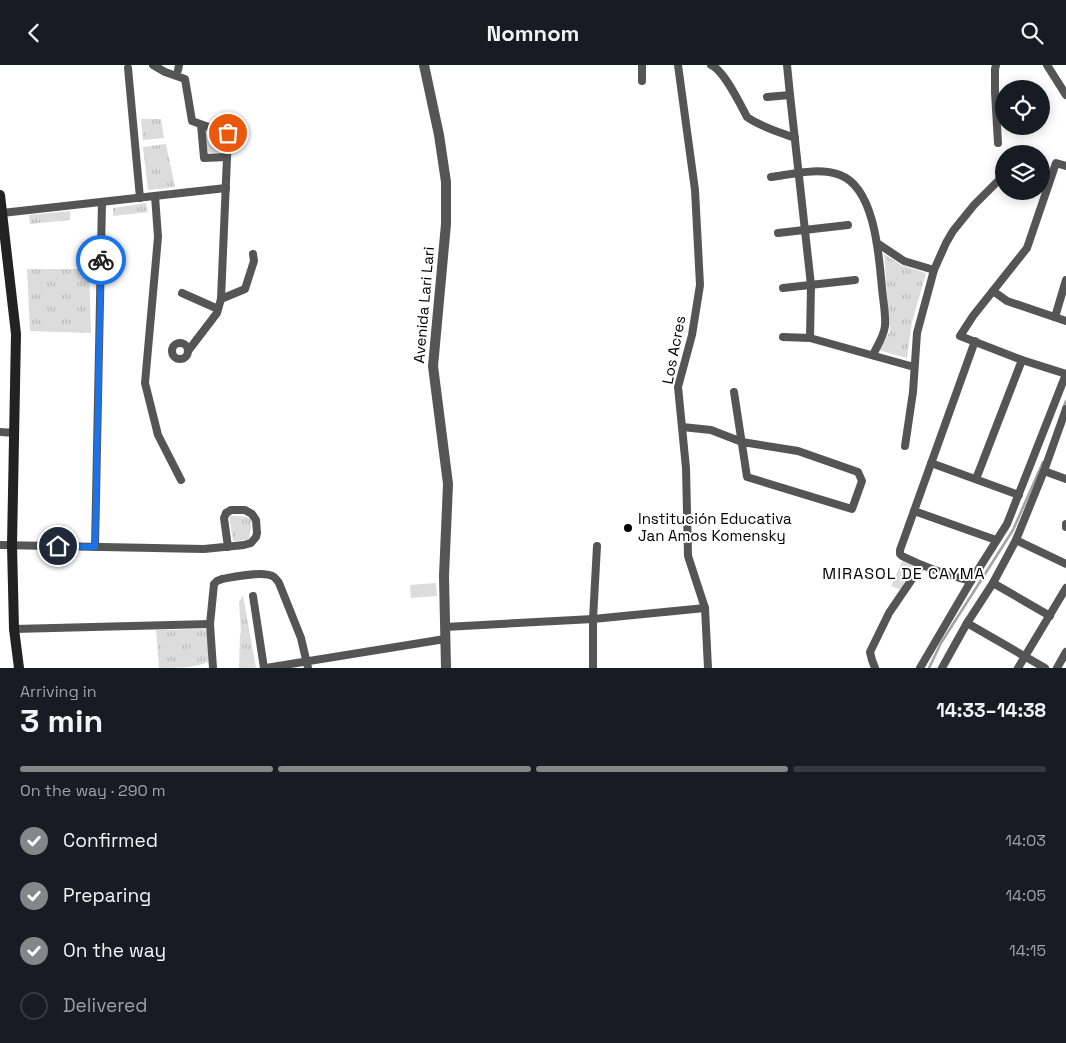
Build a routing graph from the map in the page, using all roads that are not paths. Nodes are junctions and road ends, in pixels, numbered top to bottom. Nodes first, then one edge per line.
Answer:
1 (153, 65) edge
2 (424, 65) edge
3 (642, 65) edge
4 (678, 65) edge
5 (711, 65) edge
6 (787, 65) edge
7 (996, 65) edge
8 (1047, 65) edge
9 (128, 68) dead end
10 (642, 81) dead end
11 (790, 95) junction
12 (1066, 95) edge
13 (767, 97) dead end
14 (201, 125) junction
15 (795, 138) junction
16 (998, 143) dead end
17 (227, 157) junction
18 (1066, 166) edge
19 (799, 173) junction
20 (771, 177) dead end
21 (995, 184) edge
22 (226, 188) junction
23 (0, 195) edge
24 (155, 196) junction
25 (140, 198) junction
26 (102, 202) junction
27 (2, 213) junction
28 (848, 225) dead end
29 (805, 230) junction
30 (778, 233) dead end
31 (877, 243) junction
32 (3, 245) edge
33 (253, 254) dead end
34 (934, 270) junction
35 (855, 280) dead end
36 (1066, 280) edge
37 (811, 285) junction
38 (783, 288) dead end
39 (993, 291) junction
40 (182, 293) dead end
41 (221, 299) junction
42 (218, 309) junction
43 (1055, 317) junction
44 (1066, 321) edge
45 (783, 337) dead end
46 (810, 338) junction
47 (975, 341) junction
48 (188, 351) dead end
49 (873, 355) junction
50 (1022, 360) junction
51 (914, 367) junction
52 (1066, 374) edge
53 (734, 392) dead end
54 (1066, 409) edge
55 (682, 427) junction
56 (0, 432) edge
57 (15, 433) junction
58 (742, 443) junction
59 (905, 446) dead end
60 (931, 463) junction
61 (1044, 471) junction
62 (976, 479) junction
63 (1066, 479) edge
64 (181, 480) dead end
65 (1019, 495) junction
66 (914, 511) junction
67 (996, 540) junction
68 (1016, 540) junction
69 (0, 545) edge
70 (12, 545) junction
71 (597, 546) dead end
72 (95, 547) junction
73 (228, 547) junction
74 (1066, 564) edge
75 (921, 566) junction
76 (971, 581) junction
77 (993, 583) junction
78 (1066, 588) edge
79 (253, 596) dead end
80 (704, 608) junction
81 (1050, 616) junction
82 (593, 619) junction
83 (967, 623) junction
84 (210, 624) junction
85 (445, 627) junction
86 (14, 629) junction
87 (445, 639) junction
88 (1066, 652) edge
89 (1025, 657) junction
90 (307, 665) edge
91 (19, 668) edge
92 (213, 668) edge
93 (265, 668) edge
94 (446, 668) edge
95 (593, 668) edge
96 (708, 668) edge
97 (875, 668) edge
98 (920, 668) edge
99 (943, 668) edge
100 (1018, 668) edge
101 (1046, 668) edge
102 (1057, 668) edge

1 - 14 street
2 - 85 street, Avenida Lari Lari
3 - 10 street
4 - 55 street, Los Acres
5 - 15 street
6 - 11 street
7 - 16 street
8 - 12 street
9 - 25 street
11 - 13 street
11 - 15 street
14 - 17 street
14 - 17 street
15 - 19 street
17 - 22 street
18 - 39 street
19 - 20 street
19 - 29 street
19 - 31 street
21 - 34 street
22 - 24 street
22 - 41 street
23 - 27 main road
24 - 25 street
24 - 64 street
25 - 26 street
26 - 27 street
26 - 72 street
27 - 32 main road
28 - 29 street
29 - 30 street
29 - 37 street
31 - 34 street
31 - 49 street
32 - 57 main road
33 - 41 street
34 - 51 street
35 - 37 street
36 - 43 street
37 - 38 street
37 - 46 street
39 - 43 street
39 - 47 street
40 - 42 street
41 - 42 street
42 - 48 street
43 - 44 street
45 - 46 street
46 - 49 street
47 - 50 street
47 - 60 street
49 - 51 street
50 - 52 street
50 - 62 street
51 - 59 street
52 - 65 street
53 - 58 street
54 - 61 street
55 - 58 street
55 - 80 street, Los Acres
56 - 57 street
57 - 70 main road
58 - 58 street
60 - 62 street
60 - 66 street
61 - 63 street
61 - 68 street
62 - 65 street
65 - 67 street
66 - 67 street
66 - 75 street
67 - 76 street
68 - 74 street
68 - 77 street
69 - 70 street
70 - 72 street
70 - 86 main road
71 - 82 street
72 - 73 street
73 - 73 street
75 - 76 street
75 - 97 street
76 - 98 street
77 - 81 street
77 - 83 street
78 - 81 street
79 - 93 street
80 - 82 street
80 - 96 street, Los Acres
81 - 89 street
82 - 85 street
82 - 95 street
83 - 89 street
83 - 99 street
84 - 86 street
84 - 90 street
84 - 92 street
85 - 87 street, Avenida Lari Lari
86 - 91 main road
87 - 90 street
87 - 94 street, Avenida Lari Lari
88 - 102 street
89 - 100 street
89 - 101 street
90 - 93 street

